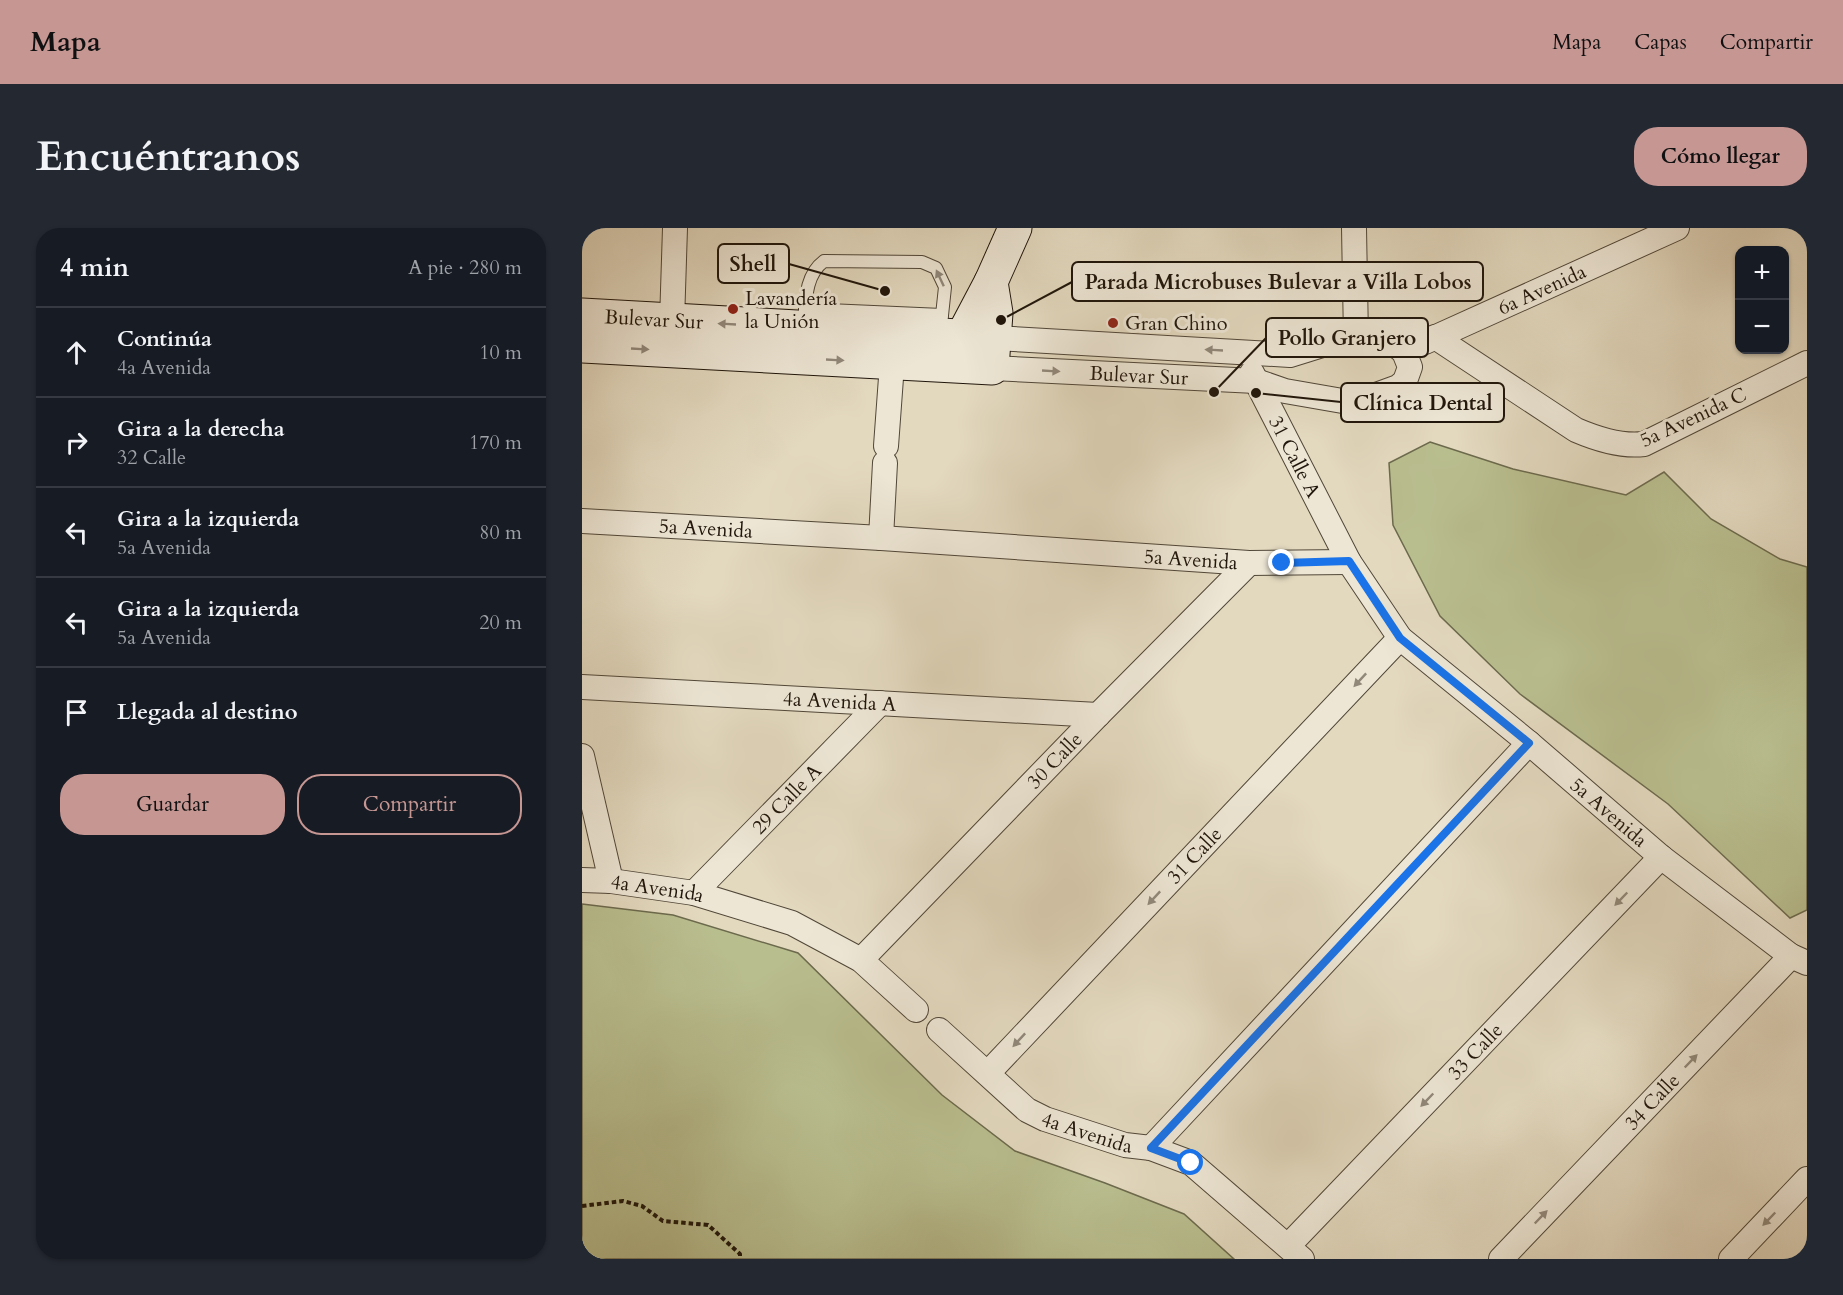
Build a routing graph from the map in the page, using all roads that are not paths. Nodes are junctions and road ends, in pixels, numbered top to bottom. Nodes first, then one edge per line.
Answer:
1 (675, 228) edge
2 (1015, 228) edge
3 (1354, 228) edge
4 (1677, 228) edge
5 (991, 282) junction
6 (582, 315) edge
7 (804, 319) junction
8 (672, 321) junction
9 (1435, 337) junction
10 (950, 338) junction
11 (1356, 338) junction
12 (582, 346) edge
13 (1242, 351) junction
14 (1404, 352) junction
15 (994, 353) junction
16 (1807, 363) edge
17 (892, 364) junction
18 (1256, 381) junction
19 (582, 521) edge
20 (881, 538) junction
21 (1349, 561) junction
22 (1249, 563) junction
23 (1400, 638) junction
24 (582, 687) edge
25 (880, 703) junction
26 (1098, 715) junction
27 (1529, 743) junction
28 (582, 756) edge
29 (1661, 857) junction
30 (582, 880) edge
31 (611, 882) junction
32 (694, 893) junction
33 (861, 960) junction
34 (1799, 960) edge
35 (916, 1010) dead end
36 (939, 1030) dead end
37 (988, 1073) junction
38 (1151, 1148) junction
39 (1807, 1179) edge
40 (1295, 1252) edge
41 (1501, 1259) edge
42 (1731, 1259) edge

1 - 8 street
2 - 5 main road
3 - 11 street
4 - 9 street, 6a Avenida
5 - 10 main road
5 - 15 main road
6 - 8 main road, Bulevar Sur
7 -> 8 main road, Bulevar Sur
7 - 10 main road, Bulevar Sur
10 -> 7 lane
9 - 14 street, 6a Avenida
9 - 16 street, 5a Avenida C
10 - 15 main road, Bulevar Sur
10 - 17 main road, Bulevar Sur
11 - 13 street, Bulevar Sur
11 - 14 street, Bulevar Sur
12 -> 17 main road, Bulevar Sur
13 -> 15 street, Bulevar Sur
13 - 18 street, 31 Calle A
14 - 18 street, Bulevar Sur
15 -> 18 street, Bulevar Sur
17 - 20 street
18 - 21 street, 31 Calle A
19 - 20 street, 5a Avenida
20 - 22 street, 5a Avenida
21 - 22 street, 5a Avenida
21 - 23 street, 5a Avenida
22 - 26 street, 30 Calle
23 - 27 street, 5a Avenida
23 -> 37 street, 31 Calle
24 - 25 street, 4a Avenida A
25 - 26 street, 4a Avenida A
25 - 32 street, 29 Calle A
26 - 33 street, 30 Calle
27 - 29 street, 5a Avenida
27 - 38 street
28 - 31 street
29 - 34 street, 5a Avenida
29 -> 40 street, 33 Calle
30 - 31 street, 4a Avenida
31 - 32 street, 4a Avenida
32 - 33 street, 4a Avenida
33 - 35 street, 4a Avenida
41 -> 34 street, 34 Calle
36 - 37 street, 4a Avenida
37 - 38 street, 4a Avenida
38 - 40 street, 4a Avenida
39 -> 42 street

